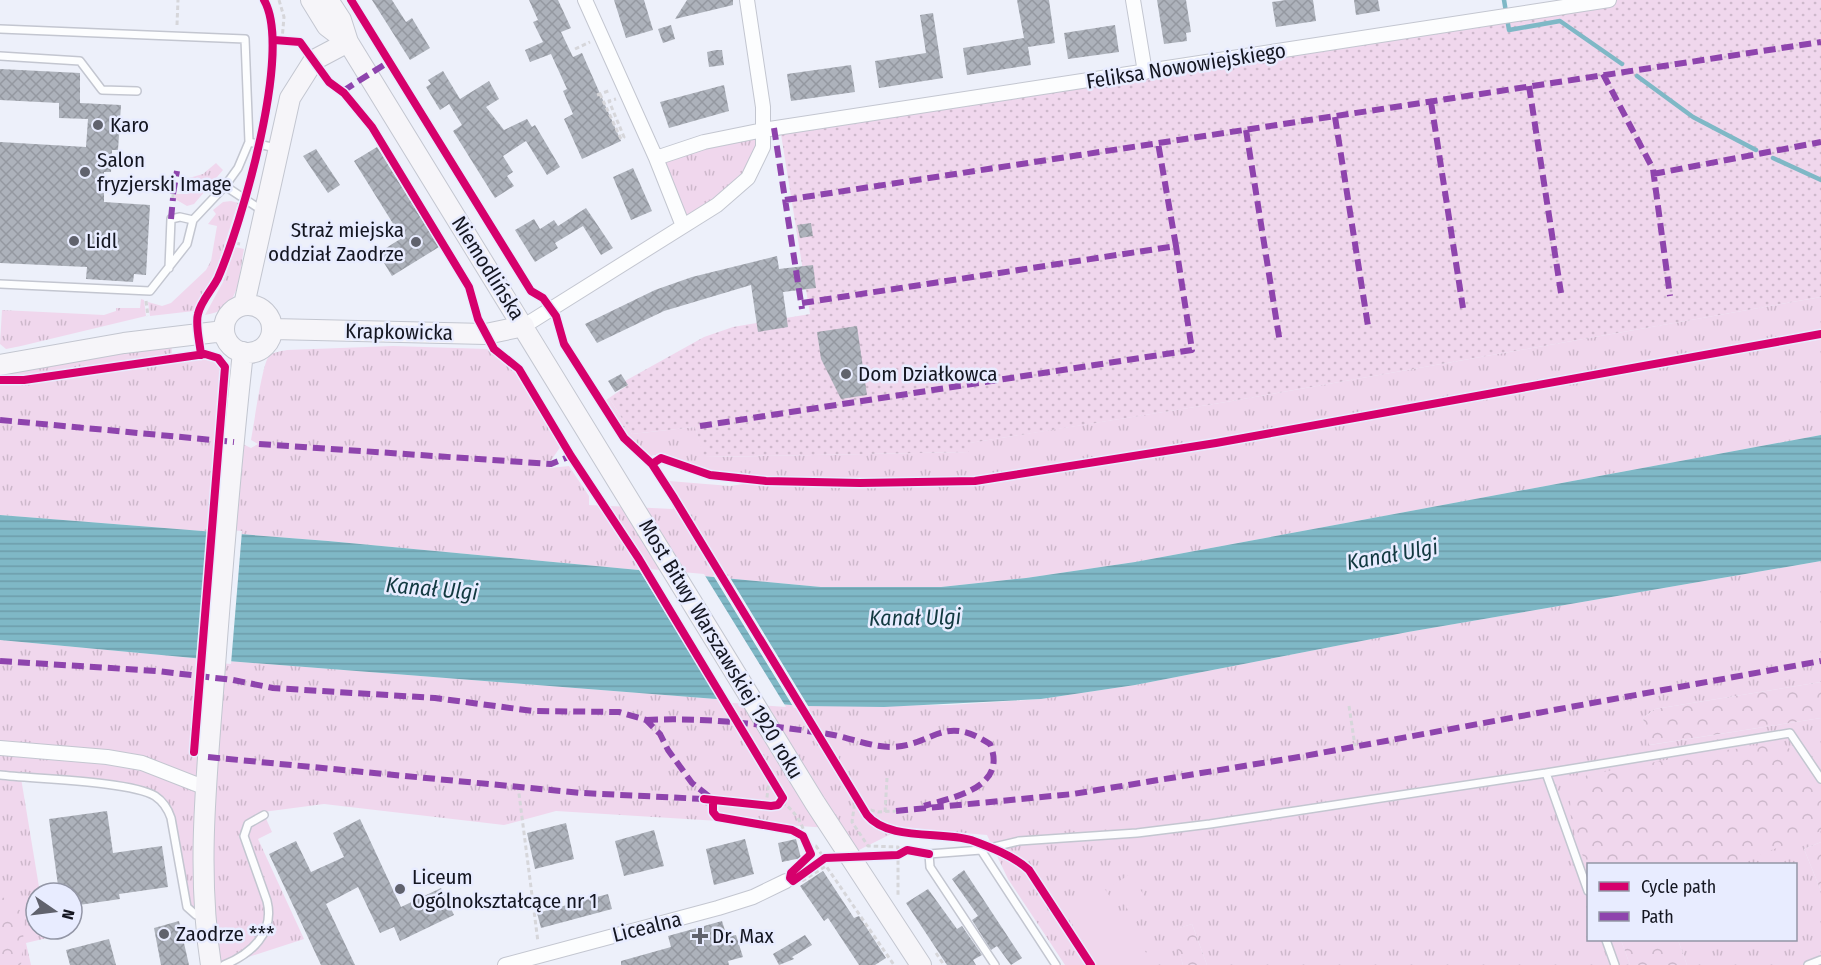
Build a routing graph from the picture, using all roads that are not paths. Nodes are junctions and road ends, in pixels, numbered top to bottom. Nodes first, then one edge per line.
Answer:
1 (311, 0) edge
2 (328, 0) edge
3 (585, 0) edge
4 (747, 0) edge
5 (1133, 0) edge
6 (1609, 0) edge
7 (0, 29) edge
8 (348, 42) junction
9 (0, 56) edge
10 (1145, 72) junction
11 (137, 91) dead end
12 (763, 130) junction
13 (249, 142) junction
14 (278, 149) junction
15 (656, 158) junction
16 (225, 186) junction
17 (264, 211) junction
18 (193, 220) junction
19 (683, 226) junction
20 (169, 268) junction
21 (0, 284) edge
22 (244, 305) junction
23 (524, 326) junction
24 (273, 329) junction
25 (224, 331) junction
26 (243, 352) junction
27 (0, 364) edge
28 (627, 496) joint
29 (0, 748) edge
30 (1546, 773) junction
31 (0, 775) edge
32 (1821, 779) edge
33 (206, 788) junction
34 (264, 815) dead end
35 (981, 850) junction
36 (786, 881) dead end
37 (1587, 888) edge
38 (205, 915) junction
39 (1607, 941) edge
40 (545, 957) edge
41 (1821, 960) edge
42 (211, 965) edge
43 (224, 965) edge
44 (505, 965) edge
45 (921, 965) edge
46 (995, 965) edge
47 (1056, 965) edge
48 (1615, 965) edge
49 (1808, 965) edge

1 - 8 street, Niemodlińska
2 - 8 street, Niemodlińska
3 - 15 street
4 - 12 street
5 - 10 street
6 - 10 street, Feliksa Nowowiejskiego
7 - 13 lane
8 - 14 street
8 - 23 street, Niemodlińska
9 - 11 lane
10 - 12 street, Feliksa Nowowiejskiego
12 - 15 street, Feliksa Nowowiejskiego
12 - 19 street
13 - 14 lane
13 - 16 lane
14 - 17 street
15 - 19 street
16 - 17 lane
16 - 18 lane
17 - 22 street
18 - 20 lane
18 - 20 lane
19 - 23 street
20 - 21 lane
22 - 24 street
22 - 25 street
23 - 24 street, Krapkowicka
23 - 28 street, Niemodlińska
24 - 26 street
25 - 26 street
25 - 27 street
26 - 33 street
28 - 45 street, Most Bitwy Warszawskiej 1920 roku
29 - 33 street
30 - 32 lane
30 - 35 lane
30 - 37 lane
31 - 38 lane
33 - 38 street
34 - 43 lane
35 - 46 lane
35 - 47 lane
36 - 40 street, Licealna
38 - 42 street
39 - 48 lane
40 - 44 street, Licealna
41 - 49 lane

